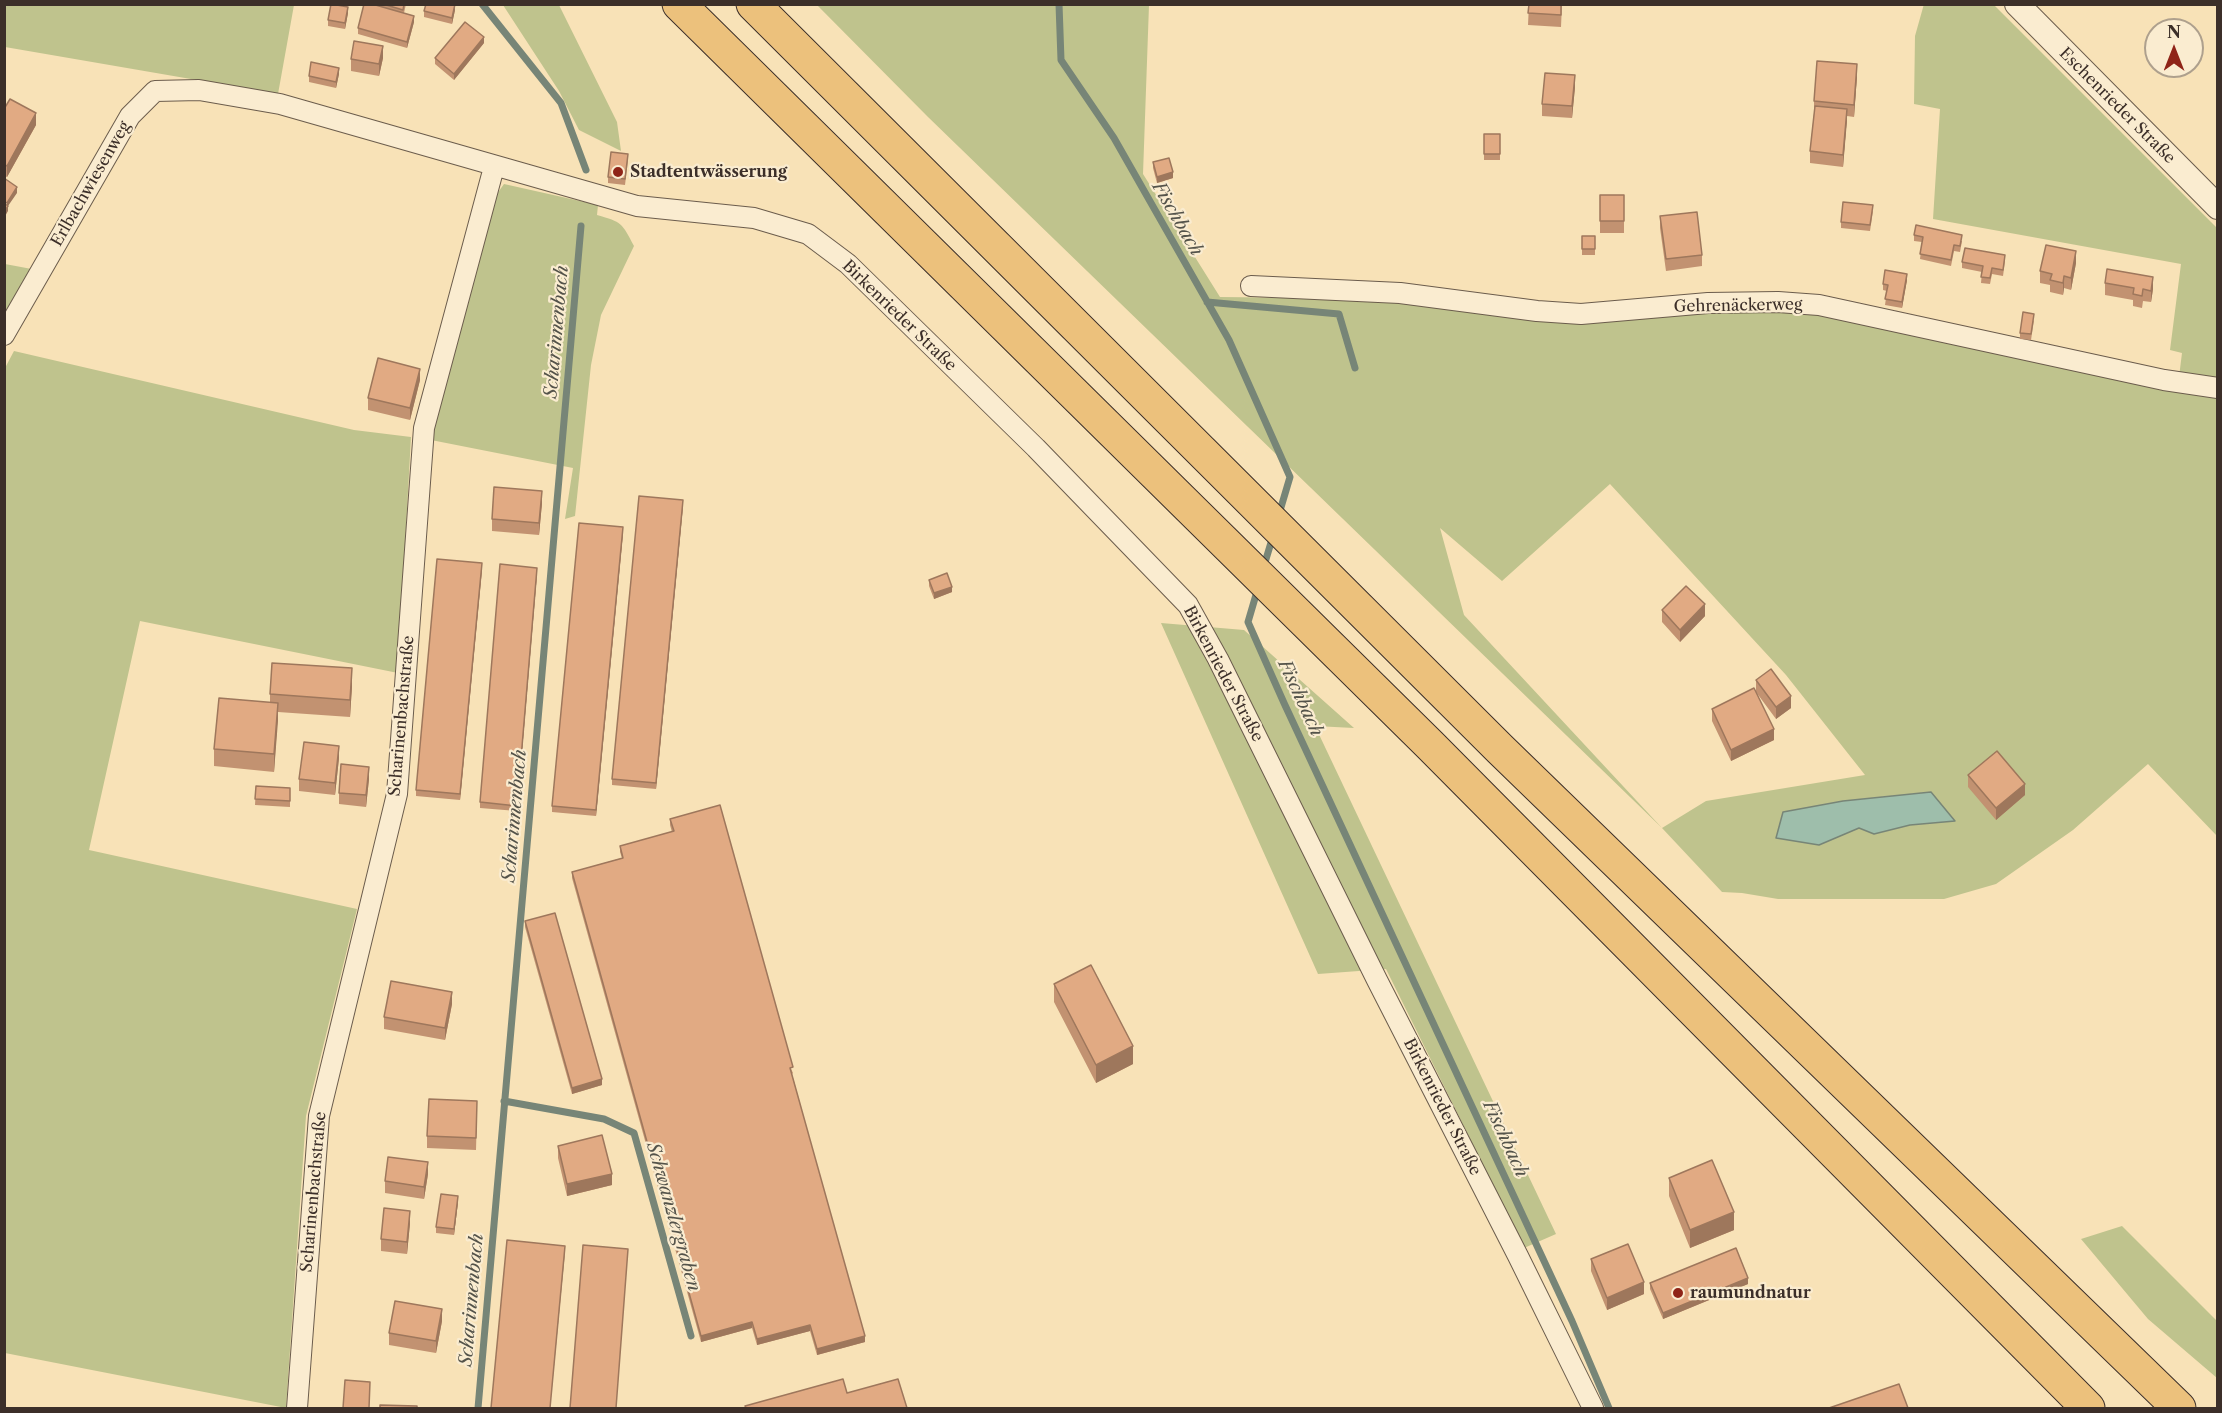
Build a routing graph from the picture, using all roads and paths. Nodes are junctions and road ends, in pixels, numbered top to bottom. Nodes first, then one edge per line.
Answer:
1 (679, 4) edge
2 (753, 4) edge
3 (2017, 4) edge
4 (494, 167) junction
5 (2217, 207) edge
6 (1251, 286) dead end
7 (4, 335) edge
8 (2217, 388) edge
9 (297, 1408) edge
10 (1593, 1408) edge
11 (2088, 1408) edge
12 (2179, 1408) edge

1 - 11 highway
2 - 12 highway
3 - 5 street, Eschenrieder Straße
4 - 7 street, Erlbachwiesenweg
4 - 9 street, Scharinenbachstraße
4 - 10 street, Birkenrieder Straße
6 - 8 street, Gehrenäckerweg

